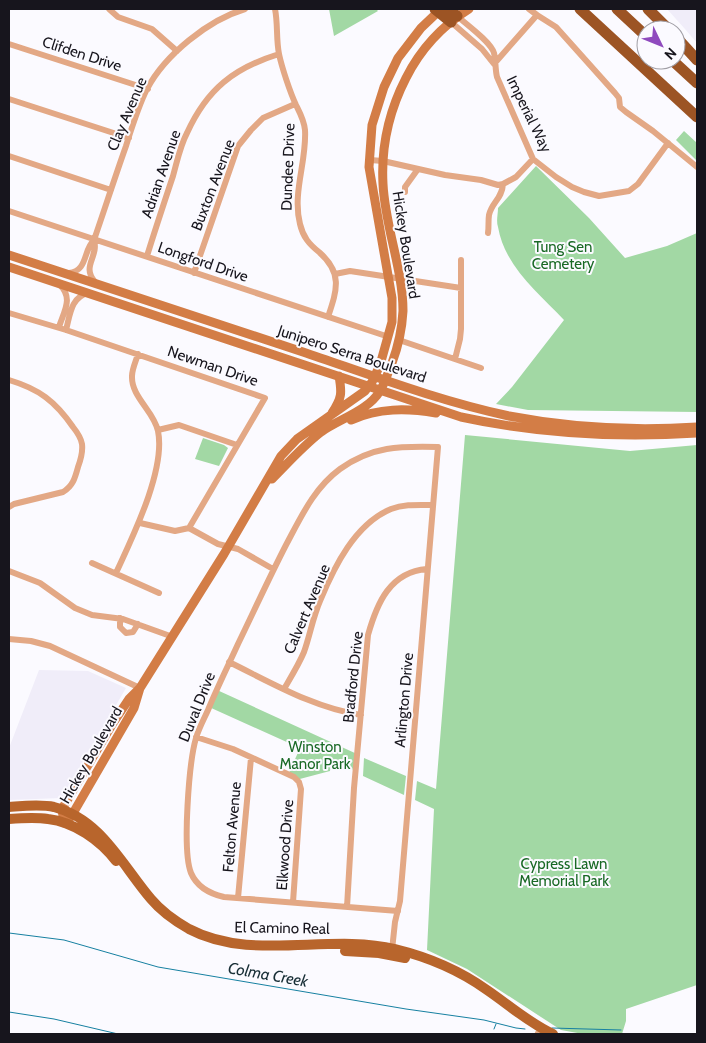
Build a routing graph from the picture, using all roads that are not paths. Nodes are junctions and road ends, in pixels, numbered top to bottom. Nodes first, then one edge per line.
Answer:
1 (109, 9) edge
2 (245, 9) edge
3 (275, 9) edge
4 (440, 9) edge
5 (469, 9) edge
6 (529, 9) edge
7 (580, 9) edge
8 (617, 9) edge
9 (648, 9) edge
10 (537, 15) junction
11 (454, 19) junction
12 (659, 20) edge
13 (636, 27) edge
14 (9, 44) edge
15 (686, 48) edge
16 (177, 51) junction
17 (279, 54) junction
18 (697, 60) edge
19 (494, 64) junction
20 (683, 70) edge
21 (697, 83) edge
22 (148, 89) junction
23 (9, 99) edge
24 (295, 104) junction
25 (697, 117) edge
26 (128, 138) junction
27 (668, 143) junction
28 (9, 156) edge
29 (533, 159) junction
30 (370, 160) junction
31 (383, 161) junction
32 (697, 167) edge
33 (418, 169) junction
34 (503, 184) junction
35 (111, 190) junction
36 (405, 192) dead end
37 (9, 212) edge
38 (488, 233) dead end
39 (94, 240) junction
40 (9, 255) edge
41 (147, 256) junction
42 (460, 260) dead end
43 (9, 267) edge
44 (194, 272) junction
45 (62, 273) junction
46 (335, 274) junction
47 (58, 283) junction
48 (97, 285) junction
49 (461, 288) junction
50 (89, 293) junction
51 (9, 313) edge
52 (328, 317) junction
53 (62, 329) junction
54 (389, 337) junction
55 (399, 340) junction
56 (138, 354) junction
57 (383, 358) junction
58 (454, 359) junction
59 (392, 362) junction
60 (482, 368) dead end
61 (356, 370) junction
62 (339, 376) junction
63 (375, 376) junction
64 (9, 380) edge
65 (385, 380) junction
66 (401, 384) junction
67 (369, 386) junction
68 (381, 390) junction
69 (331, 414) junction
70 (461, 417) junction
71 (697, 427) edge
72 (325, 429) junction
73 (158, 430) junction
74 (697, 433) edge
75 (237, 445) junction
76 (438, 446) joint
77 (265, 486) junction
78 (432, 505) junction
79 (9, 506) edge
80 (140, 523) junction
81 (189, 528) junction
82 (228, 546) junction
83 (92, 563) dead end
84 (274, 569) junction
85 (427, 569) junction
86 (9, 571) edge
87 (116, 573) junction
88 (160, 593) dead end
89 (120, 618) junction
90 (138, 624) junction
91 (173, 637) junction
92 (9, 640) edge
93 (230, 662) junction
94 (140, 688) junction
95 (284, 689) junction
96 (361, 715) junction
97 (196, 737) junction
98 (251, 758) junction
99 (9, 807) edge
100 (62, 810) junction
101 (72, 815) junction
102 (9, 819) edge
103 (64, 823) junction
104 (238, 898) junction
105 (293, 902) junction
106 (347, 907) junction
107 (398, 911) junction
108 (392, 952) junction
109 (539, 1034) edge
110 (553, 1034) edge

1 - 16 street
2 - 16 street, Clay Avenue
3 - 17 street, Dundee Drive
4 - 11 highway
4 - 30 main road, Hickey Boulevard
5 - 11 main road, Hickey Boulevard
6 - 10 street
7 - 25 highway
8 - 13 highway
9 - 12 highway
10 - 19 street
10 - 27 street
11 - 19 street, Imperial Way
11 - 31 main road, Hickey Boulevard
14 - 22 street, Clifden Drive
15 - 18 highway
16 - 22 street, Clay Avenue
17 - 24 street, Dundee Drive
17 - 41 street, Adrian Avenue
19 - 29 street, Imperial Way
20 - 21 highway
22 - 26 street, Clay Avenue
23 - 26 street
24 - 44 street, Buxton Avenue
24 - 46 street, Dundee Drive
26 - 35 street, Clay Avenue
27 - 29 street, Imperial Way
27 - 32 street
28 - 35 street
29 - 34 street
30 - 31 street
30 - 54 main road, Hickey Boulevard
31 - 33 street
31 - 55 main road, Hickey Boulevard
33 - 34 street
33 - 36 street
34 - 38 street
35 - 39 street, Clay Avenue
37 - 39 street, Longford Drive
39 - 41 street, Longford Drive
39 - 45 street, Clay Avenue
39 - 48 street, Clay Avenue
40 - 45 main road, Junipero Serra Boulevard
41 - 44 street, Longford Drive
42 - 49 street
43 - 47 main road, Junipero Serra Boulevard
44 - 52 street, Longford Drive
45 - 48 main road, Junipero Serra Boulevard
46 - 49 street
46 - 52 street
47 - 50 main road, Junipero Serra Boulevard
47 - 53 street
48 - 61 main road, Junipero Serra Boulevard
49 - 58 street
50 - 53 street
50 - 62 main road, Junipero Serra Boulevard
51 - 53 street, Newman Drive
52 - 54 street, Longford Drive
53 - 56 street, Newman Drive
54 - 57 main road, Hickey Boulevard
55 - 58 street
55 - 59 main road, Hickey Boulevard
56 - 73 street
56 - 75 street, Newman Drive
57 - 61 main road
57 - 63 main road, Hickey Boulevard
58 - 60 street
59 - 65 main road, Hickey Boulevard
59 - 66 main road
61 - 63 main road, Junipero Serra Boulevard
62 - 67 main road, Junipero Serra Boulevard
62 - 69 main road
63 - 65 main road, Junipero Serra Boulevard
63 - 67 main road, Hickey Boulevard
64 - 79 street
65 - 66 main road, Junipero Serra Boulevard
65 - 68 main road, Hickey Boulevard
66 - 71 main road, Junipero Serra Boulevard
67 - 68 main road, Junipero Serra Boulevard
67 - 69 main road, Hickey Boulevard
68 - 70 main road, Junipero Serra Boulevard
68 - 72 main road, Hickey Boulevard
69 - 77 main road, Hickey Boulevard
70 - 72 main road
70 - 74 main road, Junipero Serra Boulevard
72 - 77 main road, Hickey Boulevard
73 - 75 street
73 - 80 street
75 - 81 street, Newman Drive
76 - 78 street, Arlington Drive
76 - 84 street, Duval Drive
77 - 82 main road, Hickey Boulevard
78 - 85 street, Arlington Drive
78 - 95 street, Calvert Avenue
80 - 81 street
80 - 87 street
81 - 82 street
82 - 84 street
82 - 91 main road, Hickey Boulevard
83 - 87 street
84 - 93 street, Duval Drive
85 - 96 street, Bradford Drive
85 - 107 street, Arlington Drive
86 - 89 street
87 - 88 street
89 - 90 street
89 - 90 street
90 - 91 street
91 - 94 main road, Hickey Boulevard
92 - 94 street
93 - 95 street
93 - 97 street, Duval Drive
94 - 100 main road, Hickey Boulevard
94 - 101 main road, Hickey Boulevard
95 - 96 street
96 - 106 street, Bradford Drive
97 - 98 street, Elkwood Drive
97 - 104 street, Duval Drive
98 - 104 street, Felton Avenue
98 - 105 street, Elkwood Drive
99 - 100 main road, El Camino Real
100 - 101 main road, El Camino Real
100 - 103 main road, Hickey Boulevard
101 - 103 main road, Hickey Boulevard
101 - 108 main road, El Camino Real
102 - 103 main road, El Camino Real
103 - 108 main road, El Camino Real
104 - 105 street, Duval Drive
105 - 106 street, Duval Drive
106 - 107 street, Duval Drive
107 - 108 street, Arlington Drive
108 - 109 main road, El Camino Real
108 - 110 main road, El Camino Real

